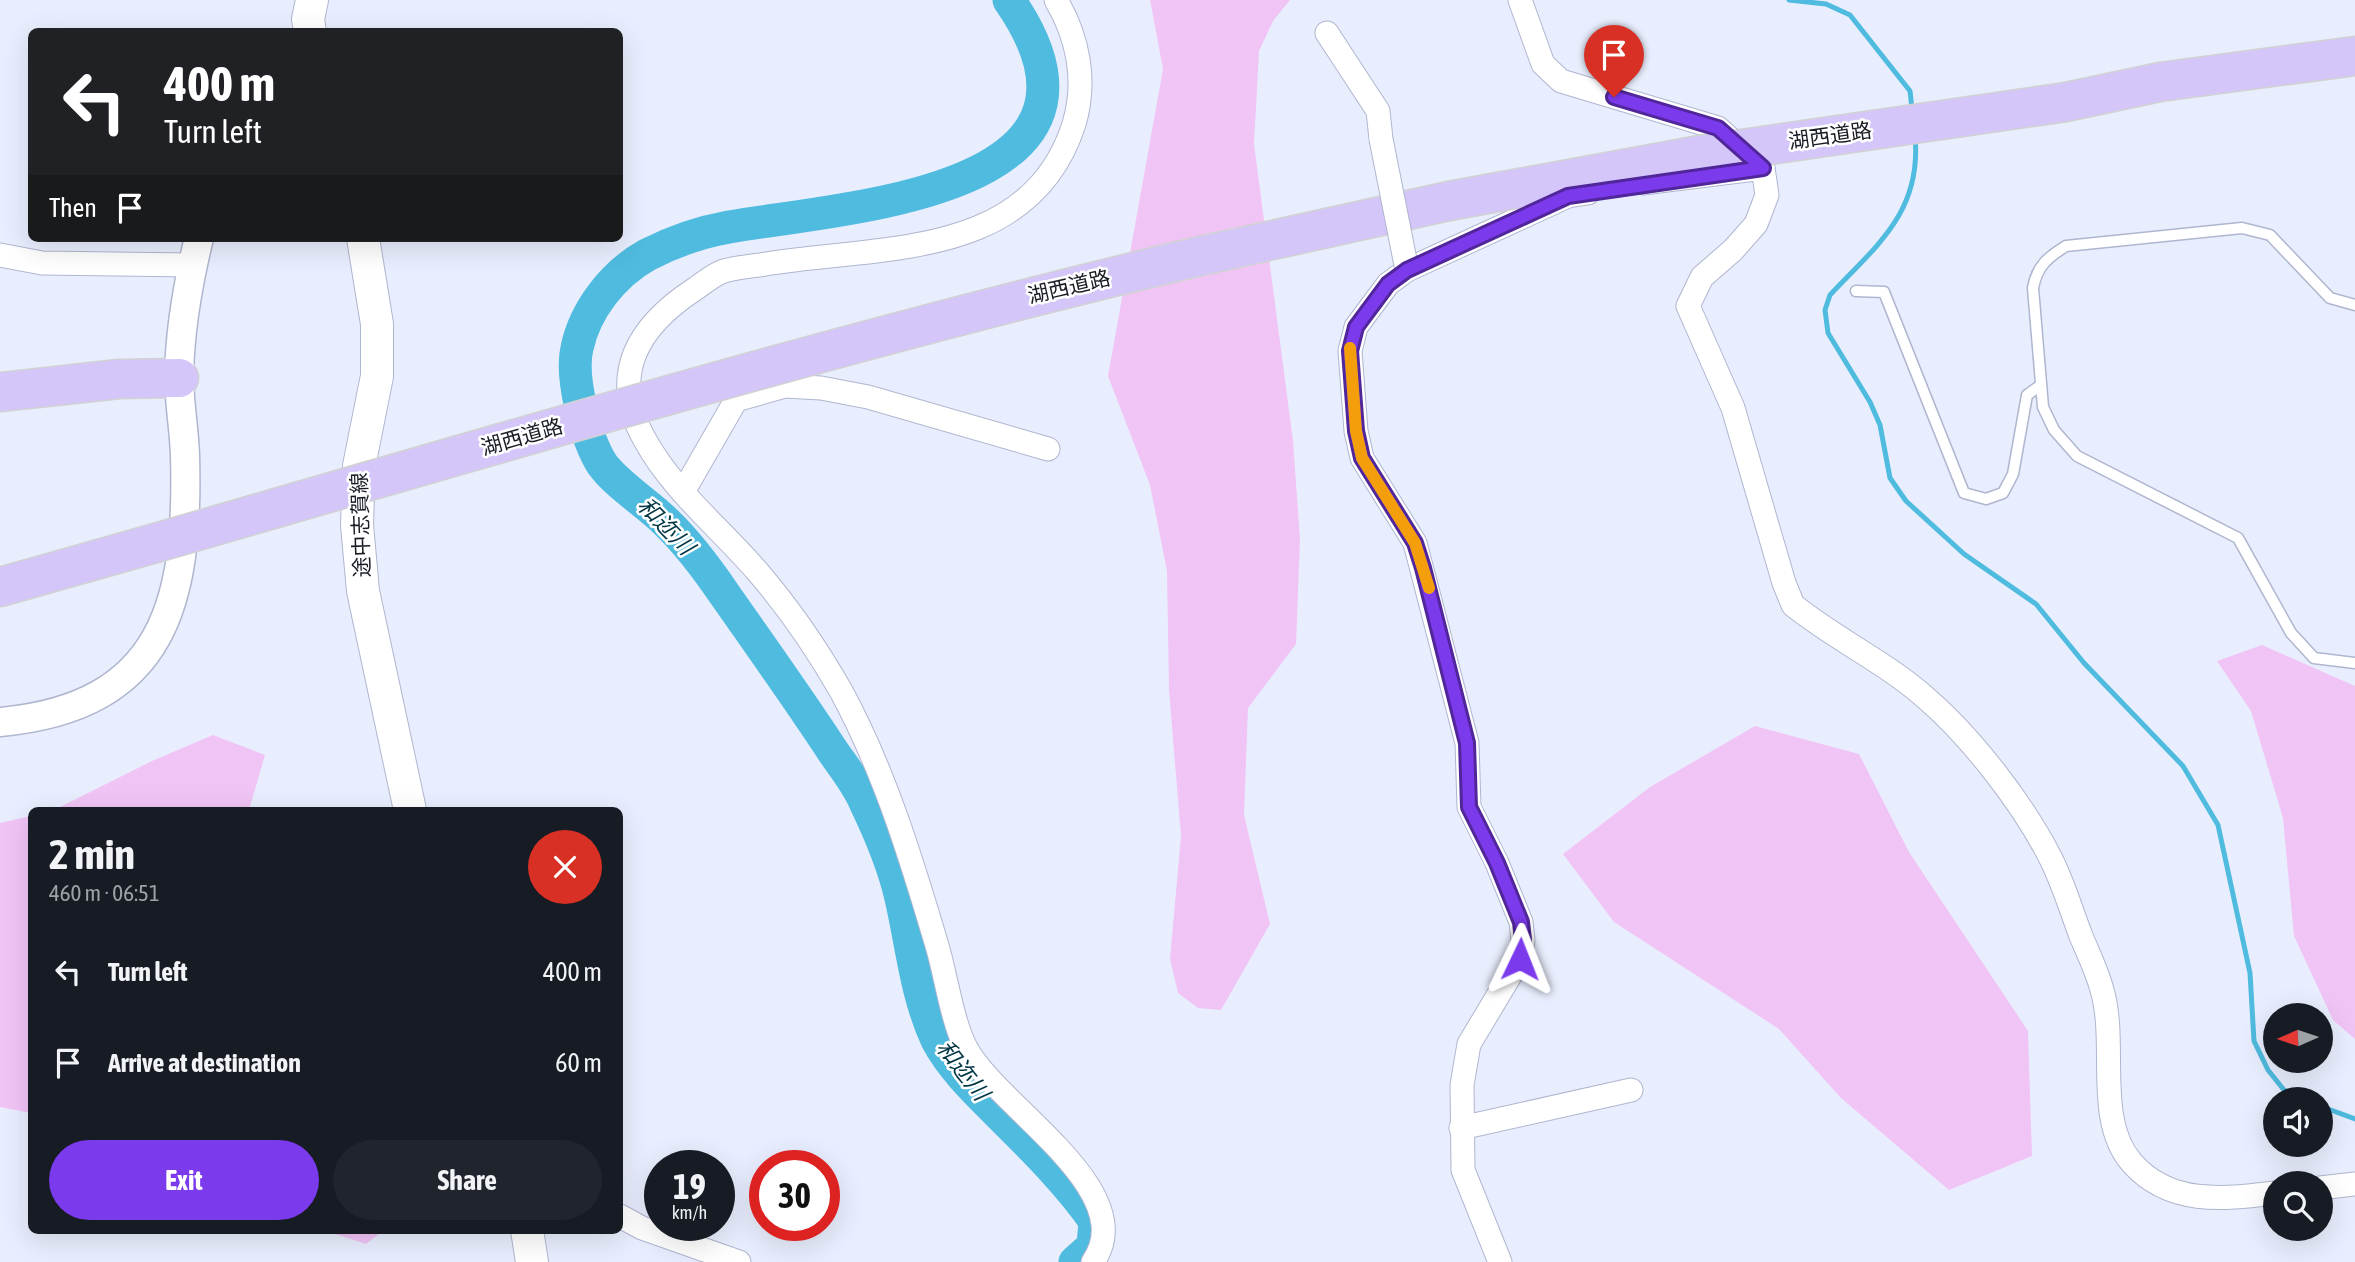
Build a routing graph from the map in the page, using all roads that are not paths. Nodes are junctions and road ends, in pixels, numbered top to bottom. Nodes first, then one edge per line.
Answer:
1 (1056, 0) edge
2 (1520, 0) edge
3 (1327, 33) dead end
4 (2355, 56) edge
5 (2355, 69) edge
6 (2066, 102) junction
7 (1763, 168) junction
8 (364, 242) edge
9 (195, 251) edge
10 (0, 255) edge
11 (1407, 270) junction
12 (1856, 291) dead end
13 (2355, 305) edge
14 (179, 378) junction
15 (2041, 385) junction
16 (0, 392) edge
17 (1048, 449) dead end
18 (683, 492) junction
19 (91, 562) junction
20 (0, 581) edge
21 (0, 587) edge
22 (0, 594) edge
23 (2355, 663) edge
24 (0, 722) edge
25 (409, 807) edge
26 (1631, 1090) dead end
27 (1461, 1128) junction
28 (2355, 1184) edge
29 (2333, 1187) edge
30 (2263, 1194) edge
31 (623, 1217) edge
32 (528, 1234) edge
33 (533, 1262) edge
34 (739, 1262) edge
35 (1093, 1262) edge
36 (1500, 1262) edge

1 - 18 street
2 - 7 street
3 - 11 street, bridge
4 - 6 highway, 湖西道路
5 - 6 highway, 湖西道路
6 - 19 highway, 湖西道路, bridge
7 - 11 street
7 - 30 street
8 - 25 main road, 途中志賀線
9 - 10 street
9 - 14 street
11 - 27 street
12 - 15 lane
13 - 15 lane
14 - 16 highway
14 - 24 street
15 - 23 lane
17 - 18 street
18 - 35 street
19 - 20 highway, 湖西道路
19 - 21 highway, 湖西道路
19 - 22 highway
26 - 27 street
27 - 36 street
28 - 29 street
31 - 34 street
32 - 33 main road

